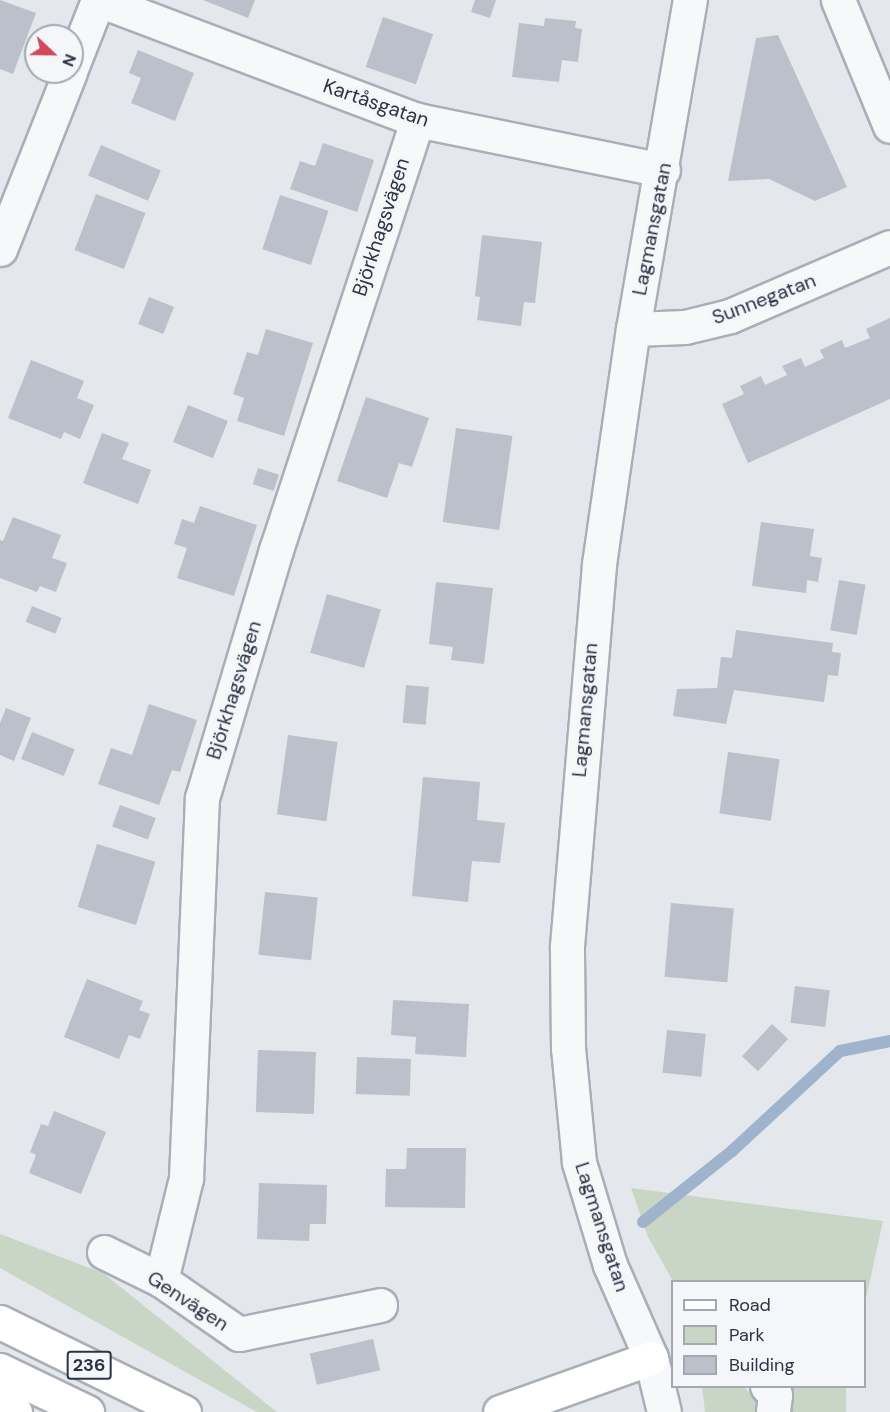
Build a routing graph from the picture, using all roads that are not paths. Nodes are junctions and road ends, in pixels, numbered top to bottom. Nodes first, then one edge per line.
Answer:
1 (98, 0) edge
2 (690, 0) edge
3 (838, 0) edge
4 (84, 36) edge
5 (65, 84) edge
6 (417, 120) junction
7 (890, 126) edge
8 (663, 170) junction
9 (890, 247) edge
10 (0, 249) edge
11 (633, 329) junction
12 (104, 1252) dead end
13 (161, 1280) junction
14 (381, 1305) dead end
15 (0, 1322) edge
16 (662, 1358) edge
17 (0, 1370) edge
18 (769, 1388) edge
19 (0, 1400) edge
20 (15, 1412) edge
21 (87, 1412) edge
22 (184, 1412) edge
23 (500, 1412) edge
24 (663, 1412) edge
25 (773, 1412) edge

1 - 4 street
1 - 6 street, Kartåsgatan
2 - 8 street, Lagmansgatan
3 - 7 street
5 - 10 street
6 - 8 street, Kartåsgatan
6 - 13 street, Björkhagsvägen
8 - 11 street, Lagmansgatan
9 - 11 street, Sunnegatan
11 - 16 street, Lagmansgatan
12 - 13 street, Genvägen
13 - 14 street, Genvägen
15 - 22 main road, 236
16 - 23 main road
16 - 24 street, Lagmansgatan
17 - 21 main road, 236
18 - 25 street
19 - 20 main road

